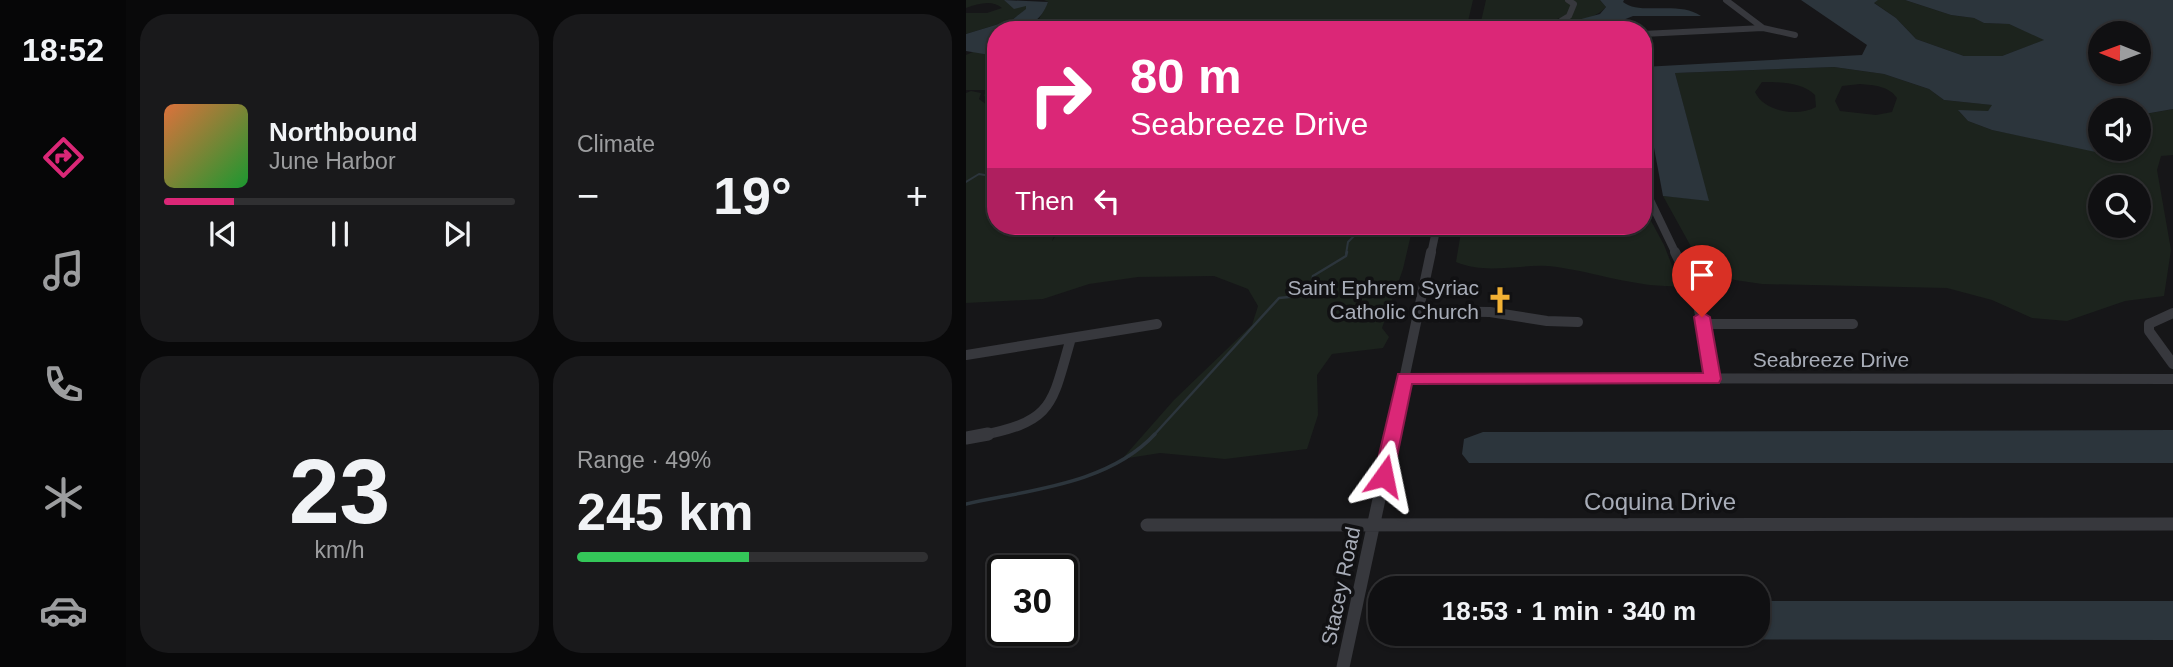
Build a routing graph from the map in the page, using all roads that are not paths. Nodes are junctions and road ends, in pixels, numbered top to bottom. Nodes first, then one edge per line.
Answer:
1 (1568, 0) edge
2 (1726, 0) edge
3 (1561, 21) edge
4 (1763, 28) junction
5 (1652, 34) edge
6 (1796, 35) dead end
7 (1652, 204) edge
8 (1435, 235) edge
9 (1419, 312) junction
10 (2173, 313) edge
11 (1578, 322) dead end
12 (1157, 324) dead end
13 (1703, 324) junction
14 (1853, 324) dead end
15 (1071, 338) junction
16 (966, 355) edge
17 (2173, 364) edge
18 (1404, 378) junction
19 (1713, 379) junction
20 (2173, 379) edge
21 (966, 438) edge
22 (2173, 524) edge
23 (1147, 525) dead end
24 (1374, 525) junction
25 (1343, 667) edge

1 - 3 street
2 - 4 street
4 - 5 street
4 - 6 street
7 - 13 street
8 - 9 street, Stacey Road
9 - 11 street
9 - 18 street, Stacey Road
10 - 17 street
12 - 15 street
13 - 14 street
13 - 19 street
15 - 16 street
15 - 21 street
18 - 19 street, Seabreeze Drive
18 - 24 street, Stacey Road
19 - 20 street, Seabreeze Drive
22 - 24 street, Coquina Drive
23 - 24 street, Coquina Drive
24 - 25 street, Stacey Road

